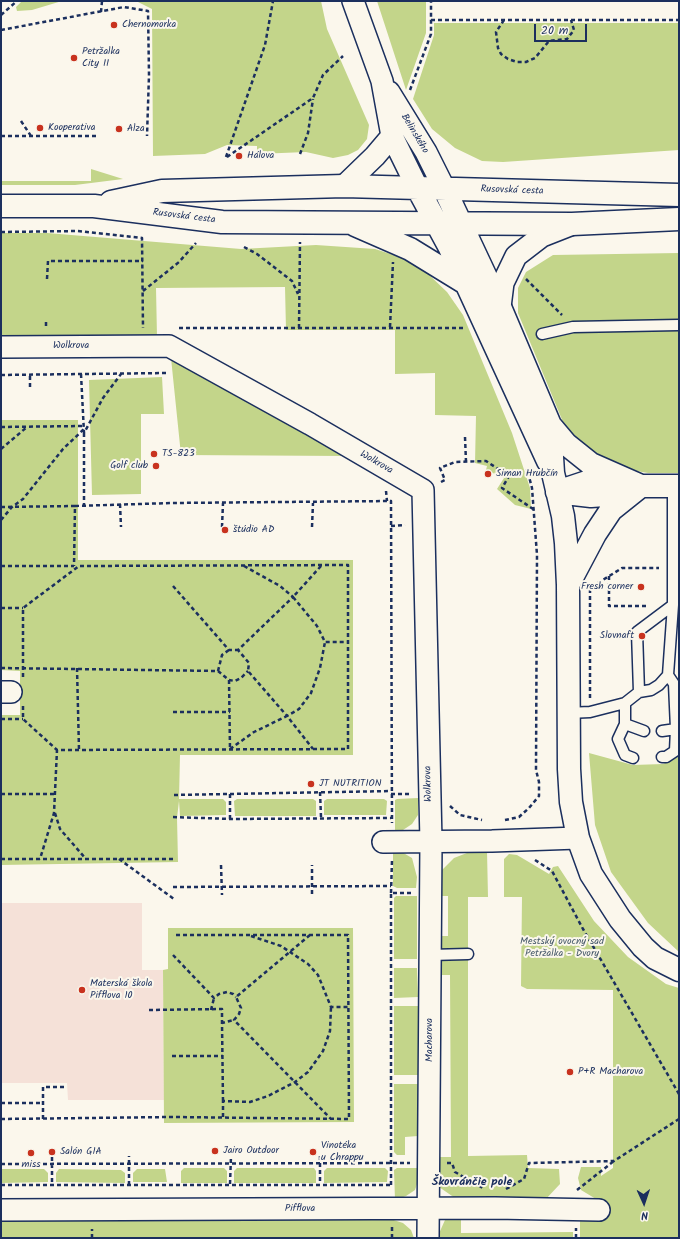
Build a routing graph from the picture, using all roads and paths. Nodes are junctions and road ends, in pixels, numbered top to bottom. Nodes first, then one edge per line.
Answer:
1 (17, 1) edge
2 (102, 1) edge
3 (273, 1) edge
4 (353, 1) edge
5 (431, 1) edge
6 (102, 12) junction
7 (1, 15) edge
8 (431, 20) junction
9 (505, 20) junction
10 (571, 20) junction
11 (679, 20) edge
12 (1, 30) edge
13 (343, 56) dead end
14 (382, 82) junction
15 (410, 91) dead end
16 (313, 98) junction
17 (21, 121) dead end
18 (1, 136) edge
19 (31, 136) junction
20 (98, 136) dead end
21 (147, 136) dead end
22 (392, 136) junction
23 (300, 154) dead end
24 (344, 186) junction
25 (417, 187) junction
26 (444, 188) junction
27 (506, 192) junction
28 (679, 195) edge
29 (1, 206) edge
30 (94, 206) junction
31 (679, 219) edge
32 (346, 222) junction
33 (436, 223) junction
34 (460, 223) junction
35 (572, 224) junction
36 (1, 232) edge
37 (196, 242) dead end
38 (300, 242) dead end
39 (449, 246) junction
40 (244, 247) dead end
41 (393, 258) dead end
42 (142, 261) junction
43 (524, 278) dead end
44 (47, 279) dead end
45 (467, 284) junction
46 (143, 291) junction
47 (299, 294) junction
48 (500, 307) junction
49 (679, 325) edge
50 (390, 327) junction
51 (573, 327) junction
52 (299, 328) junction
53 (472, 328) dead end
54 (542, 334) dead end
55 (174, 337) junction
56 (143, 346) junction
57 (1, 347) edge
58 (168, 373) dead end
59 (30, 374) junction
60 (81, 374) junction
61 (121, 374) junction
62 (1, 375) edge
63 (30, 387) dead end
64 (550, 425) junction
65 (1, 427) edge
66 (27, 427) junction
67 (84, 428) junction
68 (84, 433) junction
69 (465, 437) dead end
70 (1, 449) edge
71 (466, 462) junction
72 (527, 469) dead end
73 (555, 483) junction
74 (640, 486) junction
75 (676, 486) edge
76 (423, 490) junction
77 (223, 503) junction
78 (313, 503) junction
79 (120, 504) junction
80 (84, 505) junction
81 (12, 506) junction
82 (74, 506) junction
83 (1, 507) edge
84 (533, 509) junction
85 (1, 520) edge
86 (121, 527) dead end
87 (222, 527) dead end
88 (312, 527) dead end
89 (321, 565) junction
90 (1, 566) edge
91 (74, 566) junction
92 (79, 566) junction
93 (243, 566) junction
94 (662, 568) dead end
95 (609, 576) junction
96 (568, 585) junction
97 (173, 586) dead end
98 (293, 597) junction
99 (673, 605) junction
100 (655, 606) dead end
101 (1, 608) edge
102 (23, 608) junction
103 (325, 642) junction
104 (348, 642) junction
105 (229, 650) junction
106 (238, 650) junction
107 (1, 668) edge
108 (23, 668) junction
109 (78, 668) junction
110 (218, 671) junction
111 (248, 671) junction
112 (668, 675) junction
113 (229, 680) junction
114 (639, 692) junction
115 (15, 693) edge
116 (625, 703) junction
117 (173, 712) dead end
118 (230, 712) junction
119 (590, 712) junction
120 (568, 713) junction
121 (287, 716) junction
122 (23, 719) junction
123 (1, 720) edge
124 (625, 724) junction
125 (676, 729) junction
126 (644, 731) dead end
127 (662, 731) dead end
128 (57, 750) junction
129 (79, 750) junction
130 (230, 750) junction
131 (314, 750) junction
132 (662, 757) dead end
133 (633, 758) dead end
134 (391, 791) junction
135 (320, 792) junction
136 (1, 794) edge
137 (55, 794) junction
138 (230, 794) junction
139 (174, 795) dead end
140 (430, 795) junction
141 (54, 813) junction
142 (174, 817) dead end
143 (320, 817) junction
144 (392, 818) junction
145 (230, 819) junction
146 (500, 820) dead end
147 (489, 821) dead end
148 (578, 838) junction
149 (388, 842) junction
150 (431, 842) junction
151 (529, 856) dead end
152 (1, 859) edge
153 (40, 859) junction
154 (86, 859) junction
155 (119, 859) junction
156 (174, 859) dead end
157 (222, 865) dead end
158 (312, 865) dead end
159 (312, 886) junction
160 (391, 886) junction
161 (173, 887) dead end
162 (222, 887) junction
163 (430, 892) junction
164 (391, 893) junction
165 (312, 894) dead end
166 (222, 895) dead end
167 (174, 899) dead end
168 (173, 935) dead end
169 (249, 935) junction
170 (311, 935) junction
171 (290, 952) junction
172 (468, 954) dead end
173 (173, 955) dead end
174 (430, 955) junction
175 (679, 970) edge
176 (214, 998) junction
177 (236, 998) junction
178 (331, 1007) junction
179 (349, 1007) junction
180 (149, 1010) dead end
181 (211, 1010) junction
182 (234, 1020) junction
183 (222, 1022) junction
184 (172, 1056) dead end
185 (223, 1056) junction
186 (295, 1082) junction
187 (65, 1086) dead end
188 (679, 1094) edge
189 (223, 1101) junction
190 (43, 1102) junction
191 (1, 1103) edge
192 (223, 1117) junction
193 (1, 1119) edge
194 (43, 1119) junction
195 (332, 1119) junction
196 (679, 1119) edge
197 (130, 1156) dead end
198 (231, 1156) dead end
199 (320, 1156) dead end
200 (52, 1157) dead end
201 (614, 1161) junction
202 (429, 1162) junction
203 (231, 1163) junction
204 (320, 1163) junction
205 (391, 1163) junction
206 (1, 1164) edge
207 (52, 1164) junction
208 (129, 1164) junction
209 (230, 1184) junction
210 (320, 1184) junction
211 (1, 1185) edge
212 (52, 1185) junction
213 (129, 1185) junction
214 (391, 1185) junction
215 (488, 1191) dead end
216 (501, 1192) dead end
217 (574, 1192) dead end
218 (392, 1209) junction
219 (428, 1209) junction
220 (1, 1210) edge
221 (599, 1210) dead end
222 (392, 1238) edge
223 (428, 1238) edge

1 - 7 path
2 - 6 path
3 - 16 path
4 - 14 street, Belinského
5 - 8 path
6 - 12 path
6 - 21 path
8 - 9 path
8 - 15 path
9 - 10 path
9 - 10 path
10 - 11 path
13 - 16 path
14 - 22 street, Belinského
14 - 26 street, Belinského
16 - 23 path
17 - 19 path
18 - 19 path
19 - 20 path
22 - 24 street
22 - 25 street, Belinského
24 - 25 street, Rusovská cesta
24 - 30 street, Rusovská cesta
25 - 26 street, Rusovská cesta
25 - 33 street
26 - 27 street, Rusovská cesta
26 - 34 street
27 - 28 street, Rusovská cesta
27 - 34 street
29 - 30 street, Rusovská cesta
30 - 32 street, Rusovská cesta
31 - 35 street, Rusovská cesta
32 - 33 street, Rusovská cesta
32 - 45 street, Rusovská cesta
33 - 34 street, Rusovská cesta
33 - 39 street
34 - 35 street, Rusovská cesta
34 - 39 street
34 - 48 street
35 - 48 street, Rusovská cesta
36 - 42 path
37 - 46 path
38 - 47 path
39 - 45 street
40 - 47 path
41 - 50 path
42 - 44 path
42 - 46 path
43 - 51 path
45 - 73 street
46 - 56 path
47 - 52 path
48 - 64 street
49 - 51 lane
50 - 52 path
50 - 53 path
51 - 54 lane
52 - 55 path
55 - 56 street, Wolkrova
55 - 76 street, Wolkrova
56 - 57 street, Wolkrova
58 - 61 path
59 - 60 path
59 - 62 path
59 - 63 path
60 - 61 path
60 - 67 path
61 - 68 path
64 - 73 street
64 - 74 street
65 - 66 path
66 - 67 path
66 - 70 path
67 - 68 path
67 - 81 path
68 - 80 path
69 - 71 path
71 - 76 path
71 - 84 path
72 - 84 path
73 - 74 street
73 - 96 street
74 - 75 street
74 - 96 street
75 - 99 lane
76 - 140 street, Wolkrova
77 - 78 path
77 - 79 path
77 - 87 path
78 - 88 path
78 - 134 path
79 - 80 path
79 - 86 path
80 - 82 path
81 - 82 path
81 - 83 path
81 - 85 path
82 - 91 path
84 - 146 path
89 - 93 path
89 - 98 path
89 - 104 path
90 - 91 path
91 - 92 path
92 - 93 path
92 - 102 path
93 - 98 path
94 - 95 path
95 - 100 path
95 - 119 path
96 - 120 street
97 - 105 path
98 - 103 path
98 - 106 path
99 - 112 lane
99 - 114 lane
101 - 102 path
102 - 108 path
103 - 104 path
103 - 121 path
104 - 131 path
105 - 106 path
105 - 110 path
106 - 111 path
107 - 108 path
108 - 109 path
108 - 115 path
109 - 110 path
109 - 129 path
110 - 113 path
111 - 113 path
111 - 121 path
112 - 114 lane
112 - 125 lane
113 - 118 path
114 - 116 lane
115 - 122 path
116 - 119 lane
116 - 124 lane
117 - 118 path
118 - 130 path
119 - 120 lane
120 - 148 street
121 - 130 path
121 - 131 path
122 - 123 path
122 - 128 path
124 - 126 lane
124 - 133 lane
125 - 127 lane
125 - 132 lane
128 - 129 path
128 - 137 path
129 - 130 path
130 - 131 path
134 - 135 path
134 - 144 path
135 - 138 path
135 - 143 path
136 - 137 path
137 - 141 path
138 - 139 path
138 - 145 path
140 - 147 path
140 - 150 street, Wolkrova
141 - 153 path
141 - 154 path
142 - 145 path
143 - 144 path
143 - 145 path
144 - 149 path
148 - 150 street
148 - 175 street
149 - 150 street
149 - 160 path
150 - 163 street, Macharova
151 - 188 path
152 - 153 path
153 - 154 path
154 - 155 path
155 - 156 path
155 - 167 path
157 - 162 path
158 - 159 path
159 - 160 path
159 - 162 path
159 - 165 path
160 - 164 path
161 - 162 path
162 - 166 path
163 - 164 path
163 - 174 street, Macharova
164 - 205 path
168 - 169 path
169 - 170 path
169 - 171 path
170 - 171 path
170 - 179 path
171 - 177 path
171 - 178 path
172 - 174 lane
173 - 176 path
174 - 202 street, Macharova
176 - 177 path
176 - 181 path
177 - 182 path
178 - 179 path
178 - 186 path
179 - 195 path
180 - 181 path
181 - 183 path
182 - 183 path
182 - 186 path
183 - 185 path
184 - 185 path
185 - 189 path
186 - 189 path
186 - 195 path
187 - 190 path
189 - 192 path
190 - 191 path
190 - 194 path
192 - 194 path
192 - 195 path
193 - 194 path
196 - 201 path
197 - 208 path
198 - 203 path
199 - 204 path
200 - 207 path
201 - 216 path
201 - 217 path
202 - 205 path
202 - 215 path
202 - 219 street, Macharova
203 - 204 path
203 - 208 path
203 - 209 path
204 - 205 path
204 - 210 path
205 - 214 path
206 - 207 path
207 - 208 path
207 - 212 path
208 - 213 path
209 - 210 path
209 - 213 path
210 - 214 path
211 - 212 path
212 - 213 path
214 - 218 path
218 - 219 street, Pifflova
218 - 220 street, Pifflova
218 - 222 path
219 - 221 street, Pifflova
219 - 223 street, Macharova

